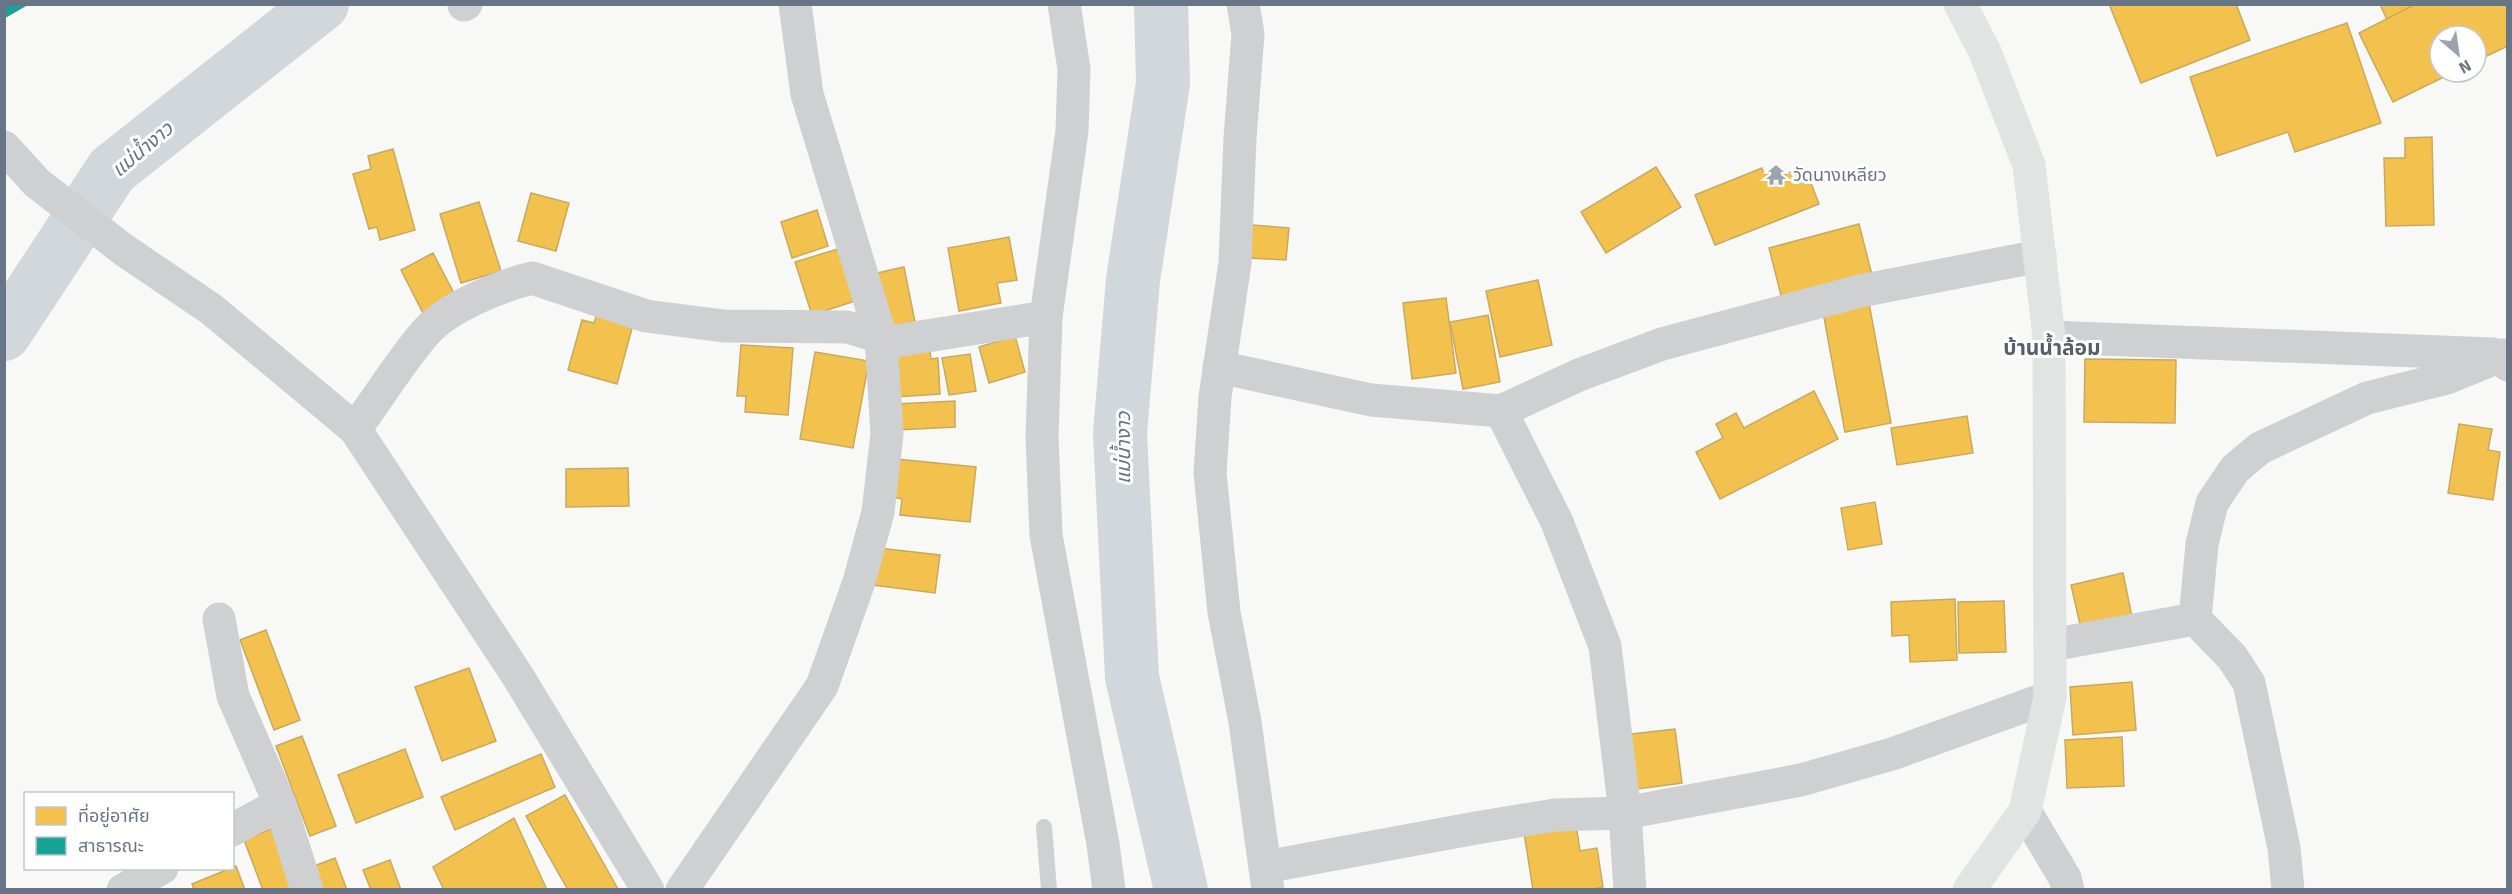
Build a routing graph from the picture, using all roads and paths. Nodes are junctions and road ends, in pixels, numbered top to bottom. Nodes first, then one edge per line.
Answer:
1 (795, 4) edge
2 (1064, 4) edge
3 (1243, 4) edge
4 (1960, 4) edge
5 (4, 147) edge
6 (2040, 256) junction
7 (1046, 317) junction
8 (2049, 337) junction
9 (881, 338) junction
10 (2506, 357) edge
11 (1219, 368) junction
12 (1501, 411) junction
13 (355, 429) junction
14 (219, 619) dead end
15 (2195, 619) junction
16 (2051, 645) junction
17 (2050, 697) junction
18 (280, 804) junction
19 (2025, 811) junction
20 (1625, 813) junction
21 (1044, 827) dead end
22 (234, 829) edge
23 (158, 870) edge
24 (1266, 878) edge
25 (123, 890) edge
26 (307, 890) edge
27 (648, 890) edge
28 (681, 890) edge
29 (1049, 890) edge
30 (1109, 890) edge
31 (1630, 890) edge
32 (1969, 890) edge
33 (2068, 890) edge
34 (2288, 890) edge

1 - 9 street
2 - 7 street
3 - 11 street
4 - 6 main road
5 - 13 street
6 - 8 main road
6 - 12 street
7 - 9 street
7 - 30 street
8 - 10 street
8 - 16 main road
9 - 13 street
9 - 28 street
10 - 15 street
11 - 12 street
11 - 24 street
12 - 20 street
13 - 27 street
14 - 18 street
15 - 16 street
15 - 34 street
16 - 17 main road
17 - 19 main road
17 - 20 street
18 - 22 street
18 - 26 street
19 - 32 main road
19 - 33 street
20 - 24 street
20 - 31 street
21 - 29 lane
23 - 25 street

